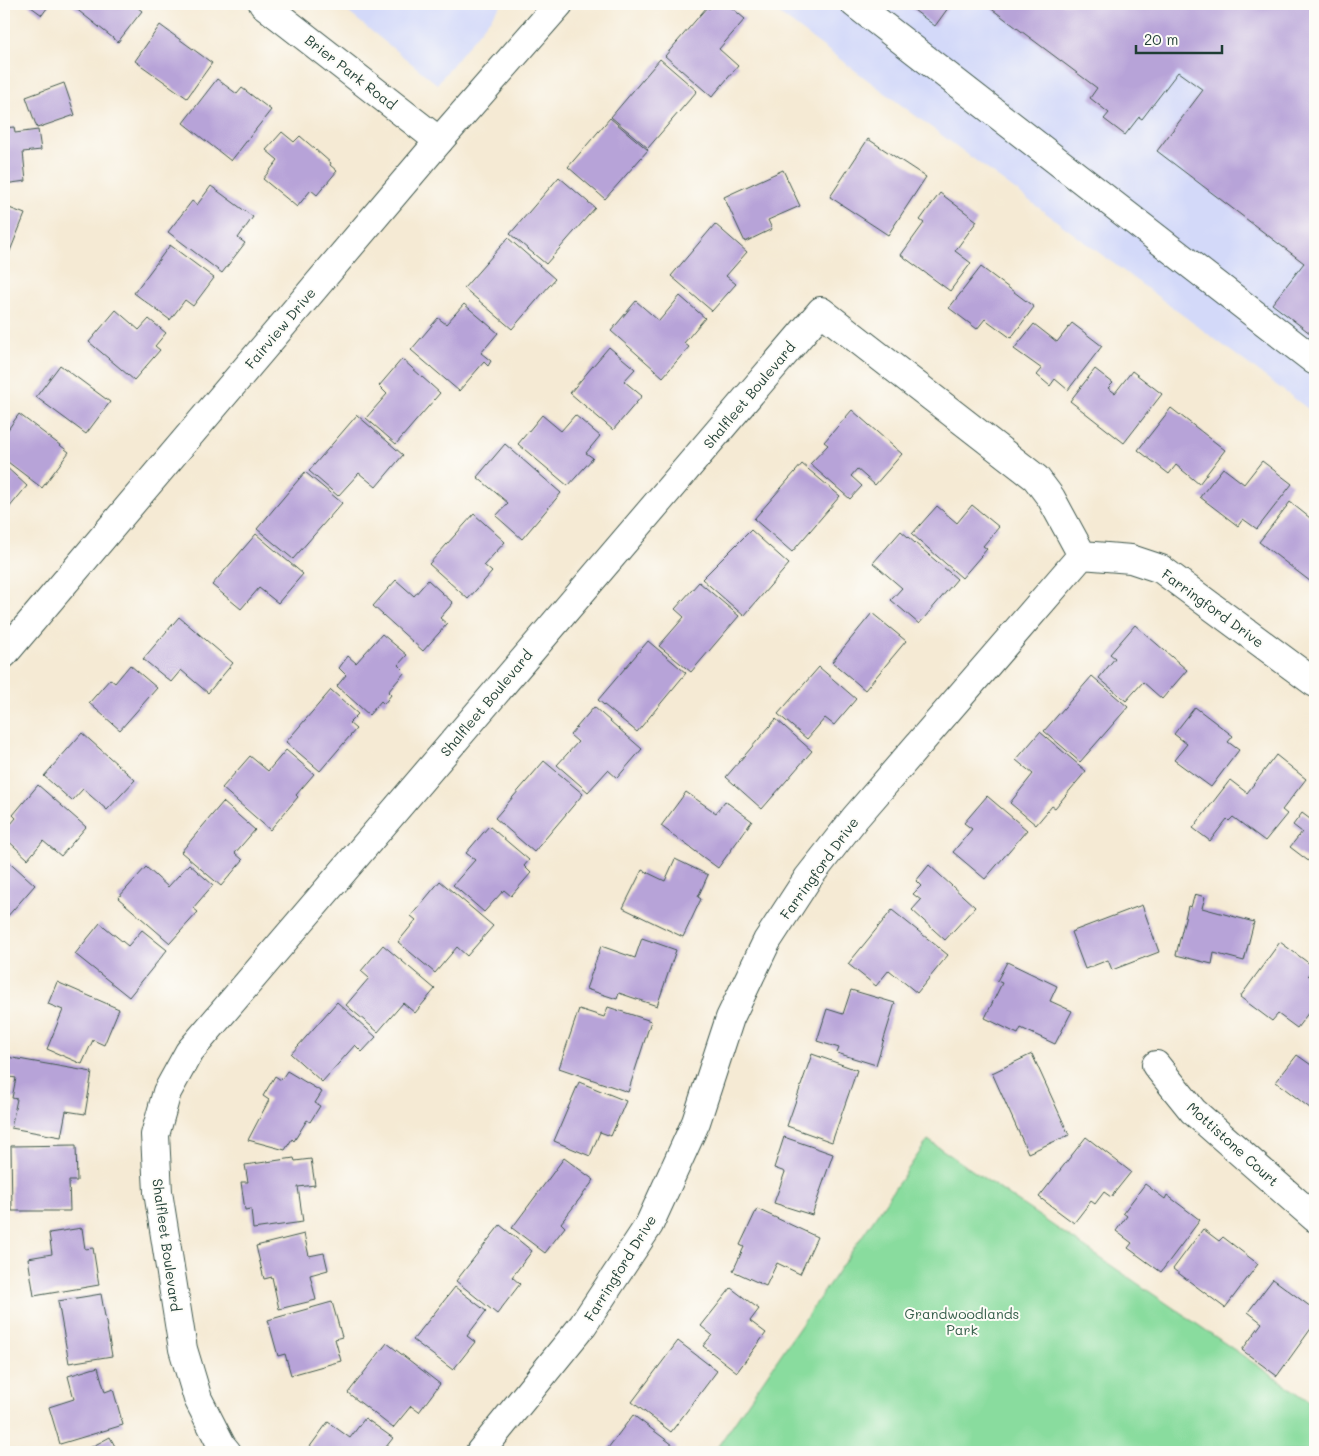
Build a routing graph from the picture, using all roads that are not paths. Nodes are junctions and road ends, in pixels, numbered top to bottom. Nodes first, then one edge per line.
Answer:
1 (264, 4) edge
2 (559, 4) edge
3 (855, 4) edge
4 (439, 141) junction
5 (1315, 361) edge
6 (1082, 555) junction
7 (4, 654) edge
8 (1315, 683) edge
9 (1156, 1064) dead end
10 (1315, 1218) edge
11 (227, 1452) edge
12 (480, 1452) edge

1 - 4 street, Brier Park Road
2 - 4 street, Fairview Drive
3 - 5 street
4 - 7 street, Fairview Drive
6 - 8 street, Farringford Drive
6 - 11 street, Shalfleet Boulevard
6 - 12 street, Farringford Drive
9 - 10 street, Mottistone Court

